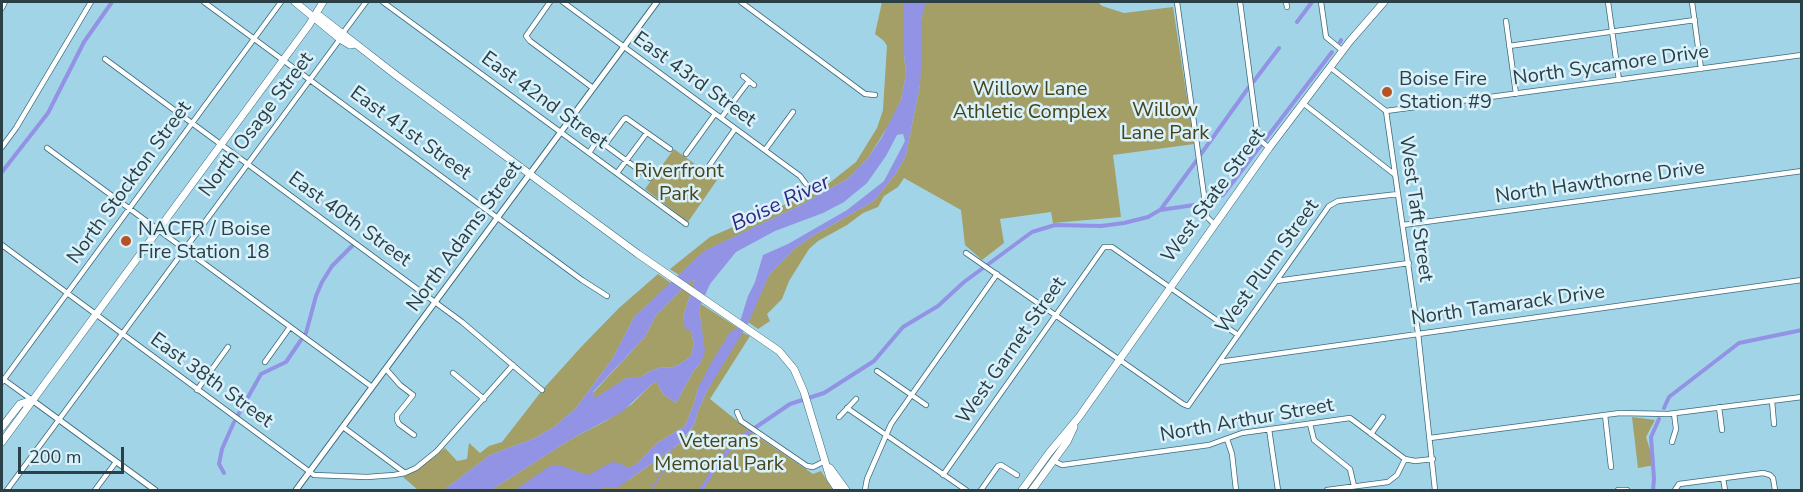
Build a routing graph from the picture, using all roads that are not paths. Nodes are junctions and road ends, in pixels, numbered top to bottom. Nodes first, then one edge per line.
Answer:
1 (5, 2) edge
2 (91, 2) edge
3 (204, 2) edge
4 (281, 2) edge
5 (295, 2) edge
6 (323, 2) edge
7 (366, 2) edge
8 (383, 2) edge
9 (550, 2) edge
10 (563, 2) edge
11 (657, 2) edge
12 (741, 2) edge
13 (1177, 2) edge
14 (1240, 2) edge
15 (1321, 2) edge
16 (1384, 2) edge
17 (1608, 2) edge
18 (1692, 2) edge
19 (2, 8) edge
20 (314, 16) junction
21 (1695, 20) junction
22 (1506, 21) dead end
23 (1612, 31) junction
24 (342, 36) junction
25 (254, 39) junction
26 (624, 46) junction
27 (1509, 46) junction
28 (1343, 51) junction
29 (1802, 55) edge
30 (105, 59) dead end
31 (283, 59) junction
32 (1331, 68) junction
33 (1701, 69) junction
34 (743, 76) dead end
35 (311, 79) junction
36 (1619, 80) junction
37 (593, 88) junction
38 (1516, 94) junction
39 (875, 95) dead end
40 (1304, 104) junction
41 (1386, 111) junction
42 (793, 112) dead end
43 (715, 114) junction
44 (722, 118) junction
45 (192, 124) junction
46 (735, 129) junction
47 (561, 132) junction
48 (646, 134) junction
49 (601, 142) junction
50 (220, 144) junction
51 (1265, 144) junction
52 (2, 147) edge
53 (47, 148) dead end
54 (670, 149) dead end
55 (765, 150) junction
56 (589, 153) junction
57 (686, 154) dead end
58 (627, 160) junction
59 (247, 164) junction
60 (709, 166) dead end
61 (1802, 171) edge
62 (617, 173) junction
63 (530, 174) junction
64 (1395, 174) junction
65 (650, 178) dead end
66 (806, 184) dead end
67 (1398, 194) junction
68 (130, 209) junction
69 (498, 217) junction
70 (686, 224) dead end
71 (1214, 224) junction
72 (1403, 225) junction
73 (158, 230) junction
74 (2, 245) edge
75 (184, 249) junction
76 (966, 253) dead end
77 (1408, 263) junction
78 (997, 274) junction
79 (1802, 280) edge
80 (1276, 281) junction
81 (1169, 288) junction
82 (67, 293) junction
83 (607, 296) dead end
84 (435, 302) junction
85 (95, 315) junction
86 (1055, 315) junction
87 (290, 327) junction
88 (1418, 333) junction
89 (121, 334) junction
90 (1238, 335) junction
91 (228, 347) dead end
92 (1119, 360) junction
93 (264, 362) dead end
94 (1219, 362) junction
95 (513, 365) junction
96 (386, 369) junction
97 (877, 371) dead end
98 (453, 373) dead end
99 (2, 380) edge
100 (372, 387) junction
101 (196, 390) junction
102 (542, 390) dead end
103 (911, 395) junction
104 (1802, 397) edge
105 (484, 399) junction
106 (856, 399) dead end
107 (32, 400) junction
108 (1772, 401) junction
109 (926, 405) dead end
110 (1719, 407) junction
111 (847, 408) junction
112 (737, 412) dead end
113 (1674, 413) junction
114 (1605, 415) junction
115 (839, 417) dead end
116 (1079, 417) junction
117 (1383, 417) dead end
118 (59, 420) junction
119 (1310, 424) junction
120 (1774, 424) dead end
121 (2, 427) edge
122 (343, 427) junction
123 (1269, 429) junction
124 (1722, 430) dead end
125 (1371, 434) junction
126 (414, 435) dead end
127 (886, 435) junction
128 (1063, 436) junction
129 (1430, 438) junction
130 (1227, 439) junction
131 (1672, 441) dead end
132 (2, 442) edge
133 (1319, 446) junction
134 (1315, 452) dead end
135 (1405, 459) junction
136 (1433, 459) junction
137 (1054, 460) junction
138 (825, 461) junction
139 (116, 462) junction
140 (1611, 467) dead end
141 (310, 472) junction
142 (405, 473) junction
143 (943, 475) junction
144 (1017, 475) dead end
145 (1032, 476) junction
146 (1723, 478) junction
147 (1354, 486) junction
148 (1676, 488) edge
149 (7, 490) edge
150 (95, 490) edge
151 (155, 490) edge
152 (296, 490) edge
153 (838, 490) edge
154 (846, 490) edge
155 (865, 490) edge
156 (966, 490) edge
157 (981, 490) edge
158 (1022, 490) edge
159 (1030, 490) edge
160 (1236, 490) edge
161 (1278, 490) edge
162 (1327, 490) edge
163 (1435, 490) edge
164 (1618, 490) edge
165 (1627, 490) edge
166 (1725, 490) edge
167 (1775, 490) edge

1 - 19 street
2 - 52 street
3 - 25 street, East 41st Street
4 - 25 street, North Stockton Street
5 - 20 main road
6 - 20 main road
7 - 24 street, North Osage Street
8 - 47 street, East 42nd Street
9 - 37 street
10 - 26 street, East 43rd Street
11 - 26 street, North Adams Street
12 - 39 street
13 - 71 street
14 - 51 street
15 - 28 street
16 - 28 main road, West State Street
17 - 23 street
18 - 21 street
20 - 24 main road
20 - 31 main road
21 - 23 street
21 - 33 street
22 - 27 street
23 - 27 street
23 - 36 street
24 - 35 street, North Osage Street
24 - 63 main road
25 - 31 street, East 41st Street
25 - 45 street, North Stockton Street
26 - 37 street, North Adams Street
26 - 43 street, East 43rd Street
27 - 38 street
28 - 32 main road, West State Street
29 - 33 street, North Sycamore Drive
30 - 45 street, East 40th Street
31 - 35 street, East 41st Street
31 - 50 main road
32 - 40 main road, West State Street
32 - 41 street
33 - 36 street, North Sycamore Drive
34 - 44 street
35 - 59 street, North Osage Street
35 - 69 street, East 41st Street
36 - 38 street, North Sycamore Drive
37 - 47 street, North Adams Street
38 - 41 street, North Sycamore Drive
40 - 51 main road, West State Street
40 - 64 street
41 - 64 street, West Taft Street
42 - 55 street
43 - 44 street, East 43rd Street
43 - 57 street
44 - 46 street, East 43rd Street
45 - 50 street, East 40th Street
45 - 68 street, North Stockton Street
46 - 55 street, East 43rd Street
46 - 60 street
47 - 56 street, East 42nd Street
47 - 63 street, North Adams Street
48 - 49 street
48 - 54 street
48 - 58 street
49 - 56 street
49 - 58 street
50 - 59 street, East 40th Street
50 - 73 main road
51 - 71 main road, West State Street
53 - 68 street
55 - 66 street, East 43rd Street
56 - 62 street, East 42nd Street
58 - 62 street
58 - 65 street
59 - 75 street, North Osage Street
59 - 84 street, East 40th Street
61 - 72 street, North Hawthorne Drive
62 - 70 street, East 42nd Street
63 - 69 street, North Adams Street
63 - 138 main road
64 - 67 street, West Taft Street
67 - 72 street, West Taft Street
67 - 80 street, West Plum Street
68 - 73 street
68 - 82 street, North Stockton Street
69 - 83 street, East 41st Street
69 - 84 street, North Adams Street
71 - 81 main road, West State Street
72 - 77 street, West Taft Street
73 - 75 street
73 - 85 main road
74 - 82 street, East 38th Street
75 - 87 street
75 - 89 street, North Osage Street
76 - 78 street
77 - 80 street
77 - 88 street, West Taft Street
78 - 86 street
78 - 103 street
79 - 88 street, North Tamarack Drive
80 - 90 street, West Plum Street
81 - 86 street, West Garnet Street
81 - 90 street
81 - 92 main road, West State Street
82 - 85 street, East 38th Street
82 - 99 street, North Stockton Street
84 - 95 street, East 40th Street
84 - 96 street, North Adams Street
85 - 89 street, East 38th Street
85 - 107 main road
86 - 92 street
86 - 143 street, West Garnet Street
87 - 93 street
87 - 100 street
88 - 94 street, North Tamarack Drive
88 - 129 street, West Taft Street
89 - 101 street, East 38th Street
89 - 118 street, North Osage Street
90 - 94 street, West Plum Street
91 - 101 street
92 - 94 street, West Plum Street
92 - 116 main road, West State Street
95 - 102 street, East 40th Street
95 - 105 street
96 - 100 street, North Adams Street
96 - 126 street
97 - 103 street
98 - 105 street
99 - 107 street
100 - 122 street, North Adams Street
101 - 141 street, East 38th Street
103 - 109 street
103 - 127 street
104 - 108 street
105 - 142 street
106 - 111 street
107 - 118 street
107 - 121 main road
107 - 132 main road
108 - 110 street
108 - 120 street
110 - 113 street
110 - 124 street
111 - 115 street
111 - 127 street
112 - 138 street
113 - 114 street
113 - 131 street
114 - 129 street
114 - 140 street
116 - 128 main road, West State Street
116 - 137 main road, West State Street
117 - 125 street
118 - 139 street
118 - 149 street, North Osage Street
119 - 123 street, North Arthur Street
119 - 125 street, North Arthur Street
119 - 133 street
122 - 141 street, North Adams Street
122 - 142 street
123 - 130 street, North Arthur Street
123 - 161 street
125 - 135 street, North Arthur Street
127 - 143 street
127 - 155 street
128 - 137 main road, West State Street
128 - 145 main road, West State Street
129 - 136 street, West Taft Street
130 - 137 street, North Arthur Street
130 - 160 street
133 - 134 street
133 - 147 street
135 - 136 street
135 - 147 street
136 - 163 street, West Taft Street
137 - 159 main road, West State Street
138 - 153 main road
138 - 154 main road
139 - 150 street
139 - 151 street
141 - 142 street
141 - 152 street, North Adams Street
143 - 156 street
144 - 157 street
145 - 158 main road, West State Street
145 - 159 main road, West State Street
146 - 148 street
146 - 166 street
146 - 167 street
147 - 162 street
164 - 165 street

